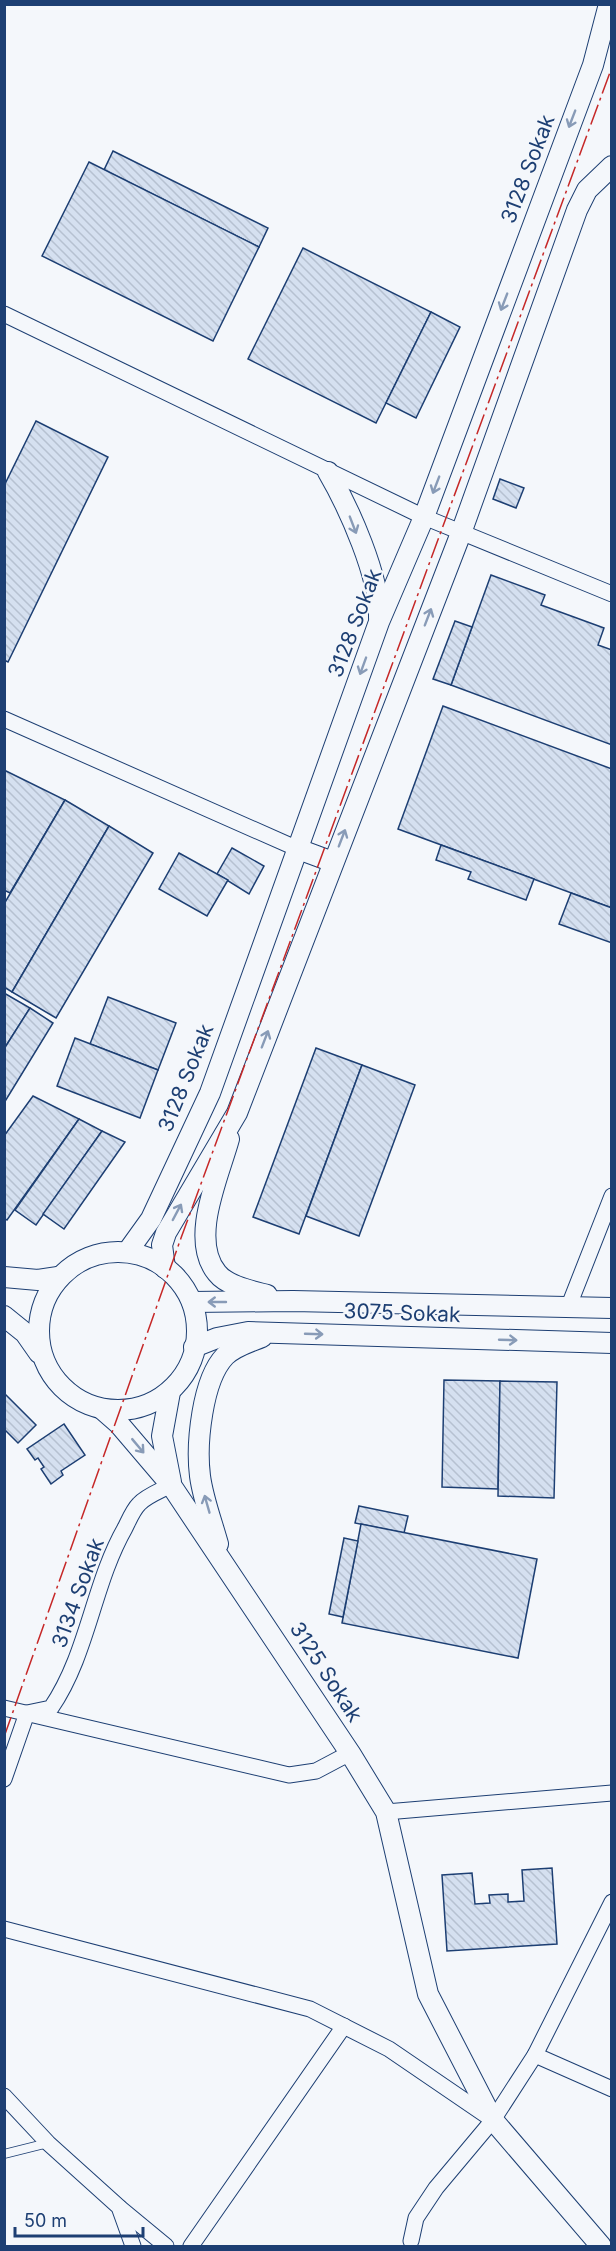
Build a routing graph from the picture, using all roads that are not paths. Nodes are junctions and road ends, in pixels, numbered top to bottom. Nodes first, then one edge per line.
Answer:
1 (609, 4) edge
2 (612, 10) edge
3 (612, 166) edge
4 (4, 314) edge
5 (328, 472) junction
6 (424, 517) junction
7 (461, 533) junction
8 (612, 594) edge
9 (379, 622) junction
10 (4, 719) edge
11 (298, 849) junction
12 (333, 862) junction
13 (237, 1113) junction
14 (612, 1196) edge
15 (128, 1251) junction
16 (165, 1268) junction
17 (4, 1277) edge
18 (58, 1277) junction
19 (293, 1301) junction
20 (192, 1302) junction
21 (568, 1308) junction
22 (612, 1308) edge
23 (4, 1316) edge
24 (270, 1333) junction
25 (612, 1343) edge
26 (194, 1347) junction
27 (44, 1361) junction
28 (170, 1392) junction
29 (103, 1410) junction
30 (171, 1485) junction
31 (223, 1561) junction
32 (4, 1708) edge
33 (27, 1713) junction
34 (350, 1753) junction
35 (4, 1779) edge
36 (612, 1794) edge
37 (386, 1812) junction
38 (612, 1902) edge
39 (4, 1929) edge
40 (344, 2026) junction
41 (535, 2055) junction
42 (612, 2089) edge
43 (4, 2096) edge
44 (493, 2120) junction
45 (48, 2143) junction
46 (4, 2154) edge
47 (119, 2207) junction
48 (411, 2241) dead end
49 (133, 2247) edge
50 (166, 2247) edge
51 (191, 2247) edge
52 (601, 2247) edge

1 - 2 street
1 -> 6 street, 3128 Sokak
3 - 7 street
4 - 5 street
5 - 6 street
5 -> 9 street
6 - 7 street
6 - 9 street, 3128 Sokak
7 - 8 street
12 -> 7 street
9 -> 11 street, 3128 Sokak
10 - 11 street
11 - 12 street
11 - 15 street, 3128 Sokak
13 -> 12 street
16 -> 13 street
13 - 19 street
14 - 21 street
15 - 16 street
15 - 18 street
16 - 20 street
17 - 18 street
18 - 27 street
19 -> 20 street, 3075 Sokak
19 - 21 street, 3075 Sokak
20 - 26 street
21 - 22 street, 3075 Sokak
23 - 27 street
24 -> 25 street, 3075 Sokak
24 - 26 street, 3075 Sokak
31 -> 24 street, 3125 Sokak
26 - 28 street
27 - 29 street
28 - 29 street
28 - 30 street, 3125 Sokak
29 -> 30 street, 3125 Sokak
30 - 31 street, 3125 Sokak
30 - 33 street, 3134 Sokak
31 - 34 street, 3125 Sokak
32 - 33 street
33 - 34 street
33 - 35 street
34 - 37 street, 3125 Sokak
36 - 37 street
37 - 44 street, 3125 Sokak
38 - 41 street
39 - 40 street
40 - 44 street
40 - 51 street
41 - 42 street
41 - 44 street
43 - 45 street
44 - 48 street
44 - 52 street, 3125 Sokak
45 - 46 lane
45 - 47 street
47 - 49 street
47 - 50 street

